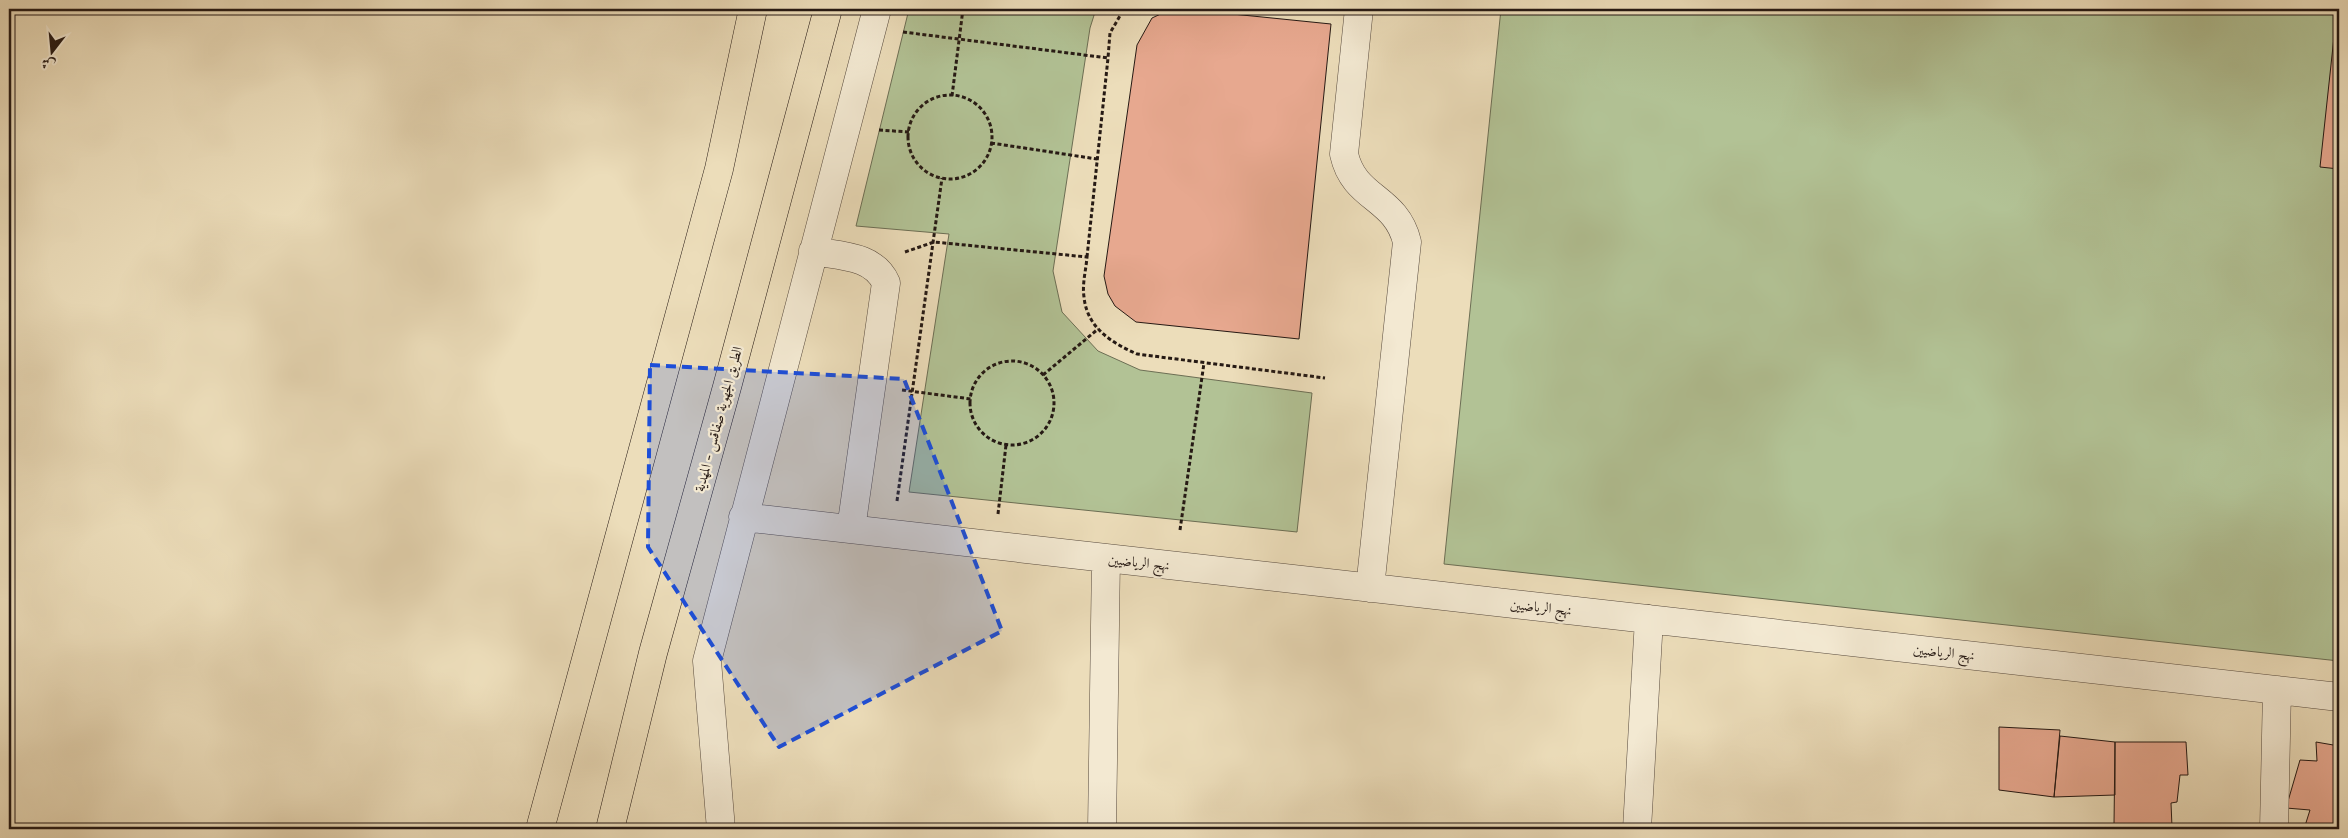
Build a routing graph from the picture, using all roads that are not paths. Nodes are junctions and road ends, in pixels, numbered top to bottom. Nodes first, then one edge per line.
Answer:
1 (753, 9) edge
2 (828, 9) edge
3 (1359, 9) edge
4 (874, 18) edge
5 (813, 251) junction
6 (743, 517) junction
7 (851, 529) junction
8 (1106, 558) junction
9 (1370, 588) junction
10 (1649, 619) junction
11 (2277, 690) junction
12 (2339, 697) edge
13 (540, 829) edge
14 (610, 829) edge
15 (722, 829) edge
16 (1102, 829) edge
17 (1636, 829) edge
18 (2274, 829) edge

1 - 13 main road
2 - 14 main road, الطريق الجهوية صفاقس - المهدية
3 - 9 street
4 - 5 street
5 - 6 street
5 - 7 street
6 - 7 street, نهج الرياضيين
6 - 15 street
7 - 8 street, نهج الرياضيين
8 - 9 street, نهج الرياضيين
8 - 16 street
9 - 10 street, نهج الرياضيين
10 - 11 street, نهج الرياضيين
10 - 17 street
11 - 12 street, نهج الرياضيين
11 - 18 street

